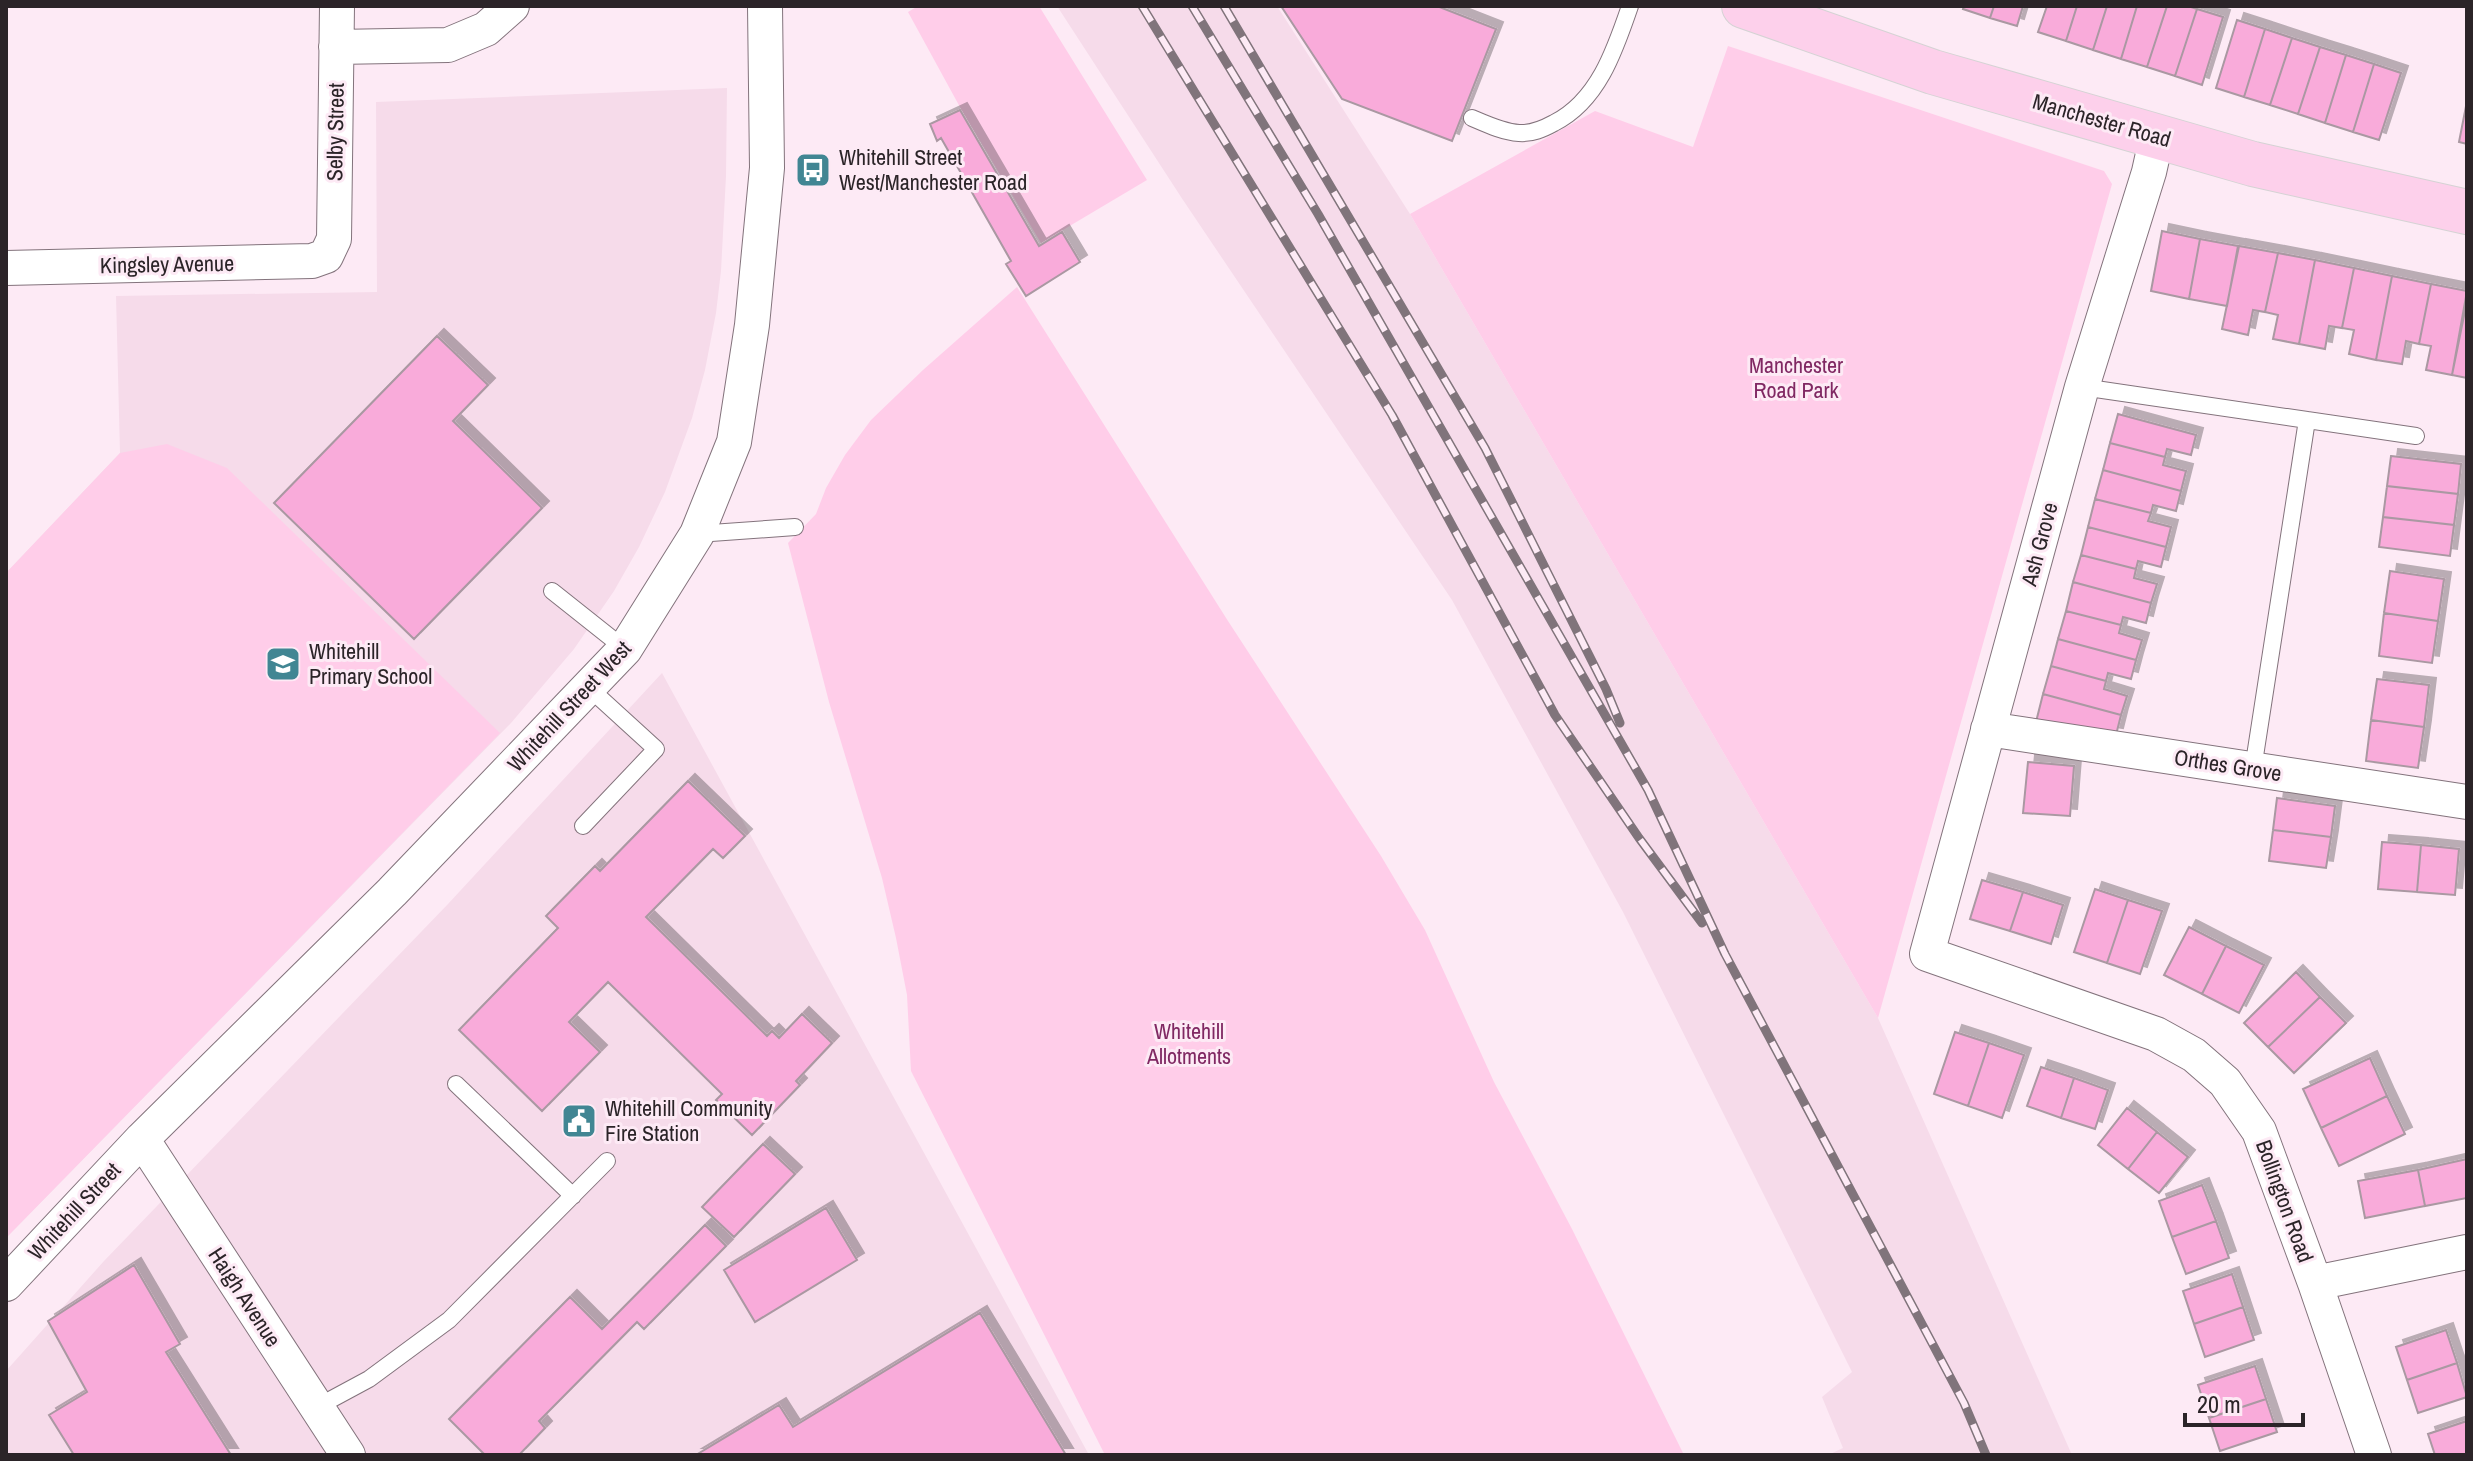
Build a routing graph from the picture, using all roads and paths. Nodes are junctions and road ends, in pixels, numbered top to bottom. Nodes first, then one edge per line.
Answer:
1 (337, 6) edge
2 (512, 6) edge
3 (765, 6) edge
4 (1630, 6) edge
5 (1744, 6) edge
6 (336, 47) junction
7 (1472, 118) dead end
8 (2157, 136) junction
9 (2467, 212) edge
10 (326, 256) joint
11 (6, 268) edge
12 (2082, 387) junction
13 (2307, 420) junction
14 (2416, 436) dead end
15 (795, 527) dead end
16 (697, 534) junction
17 (552, 591) dead end
18 (625, 649) junction
19 (588, 687) junction
20 (1988, 729) junction
21 (2253, 769) junction
22 (2467, 802) edge
23 (583, 826) dead end
24 (1927, 954) joint
25 (456, 1084) dead end
26 (142, 1139) junction
27 (607, 1161) dead end
28 (573, 1196) junction
29 (2467, 1252) edge
30 (2315, 1283) junction
31 (6, 1284) edge
32 (317, 1407) junction
33 (348, 1455) edge
34 (2374, 1455) edge

1 - 6 street, Selby Street
2 - 6 street
3 - 16 street, Whitehill Street West
4 - 7 lane
5 - 8 main road, Manchester Road
6 - 10 street, Selby Street
8 - 9 main road, Manchester Road
8 - 12 street, Ash Grove
10 - 11 street, Kingsley Avenue
12 - 13 lane
12 - 20 street, Ash Grove
13 - 14 lane
13 - 21 lane
15 - 16 lane
16 - 18 street, Whitehill Street West
17 - 18 lane
18 - 19 street, Whitehill Street West
19 - 23 lane
19 - 26 street, Whitehill Street West
20 - 21 street, Orthes Grove
20 - 24 street, Ash Grove
21 - 22 street, Orthes Grove
24 - 30 street, Bollington Road
25 - 28 lane
26 - 31 street, Whitehill Street
26 - 32 street, Haigh Avenue
27 - 28 lane
28 - 32 lane
29 - 30 street
30 - 34 street, Bollington Road
32 - 33 street, Haigh Avenue

